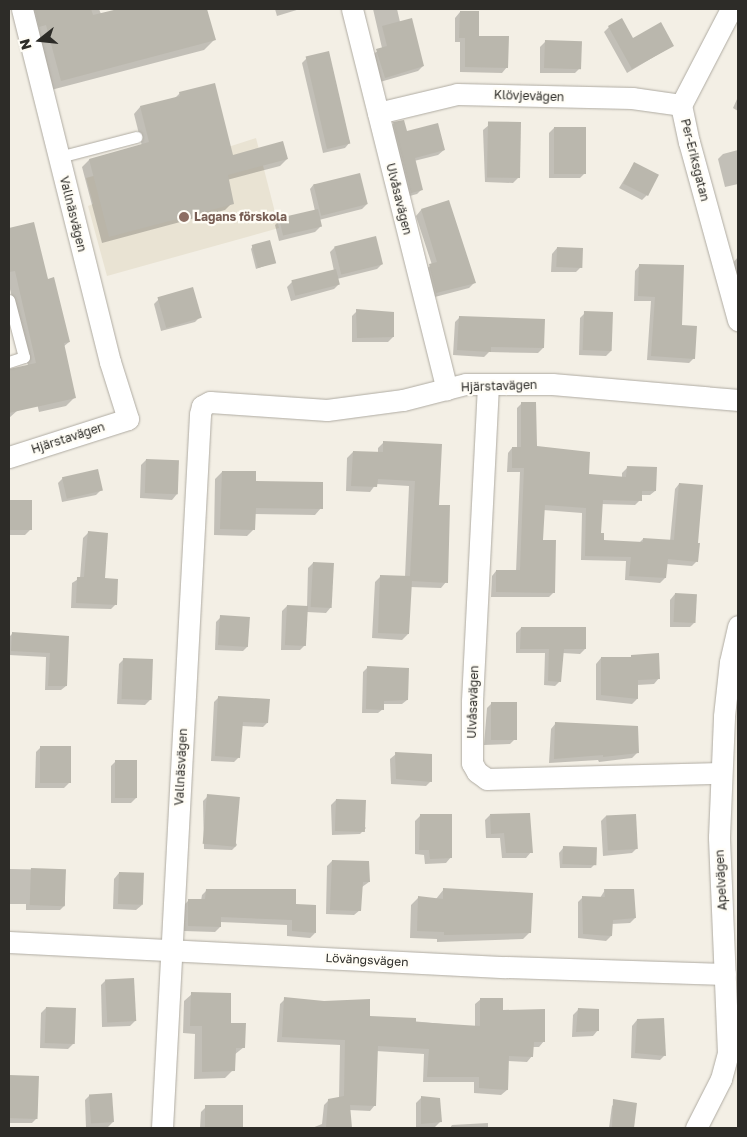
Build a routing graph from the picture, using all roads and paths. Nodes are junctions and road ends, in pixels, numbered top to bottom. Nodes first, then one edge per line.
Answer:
1 (22, 9) edge
2 (352, 9) edge
3 (731, 9) edge
4 (681, 105) junction
5 (378, 113) junction
6 (136, 137) dead end
7 (59, 157) junction
8 (9, 300) edge
9 (738, 320) edge
10 (9, 362) edge
11 (488, 384) junction
12 (447, 389) junction
13 (738, 400) edge
14 (202, 406) joint
15 (128, 419) joint
16 (9, 457) edge
17 (738, 626) edge
18 (720, 773) junction
19 (9, 942) edge
20 (172, 950) junction
21 (725, 974) junction
22 (162, 1128) edge
23 (696, 1128) edge

1 - 7 street, Vallnäsvägen
2 - 5 street, Ulvåsavägen
3 - 4 street, Per-Eriksgatan
4 - 5 street, Klövjevägen
4 - 9 street, Per-Eriksgatan
5 - 12 street, Ulvåsavägen
6 - 7 lane
7 - 15 street, Vallnäsvägen
8 - 10 lane
11 - 12 street, Hjärstavägen
11 - 13 street, Hjärstavägen
11 - 18 street, Ulvåsavägen
12 - 14 street, Hjärstavägen
14 - 20 street, Vallnäsvägen
15 - 16 street, Hjärstavägen
17 - 18 street, Apelvägen
18 - 21 street, Apelvägen
19 - 20 street, Lövängsvägen
20 - 21 street, Lövängsvägen
20 - 22 street, Vallnäsvägen
21 - 23 street, Apelvägen

